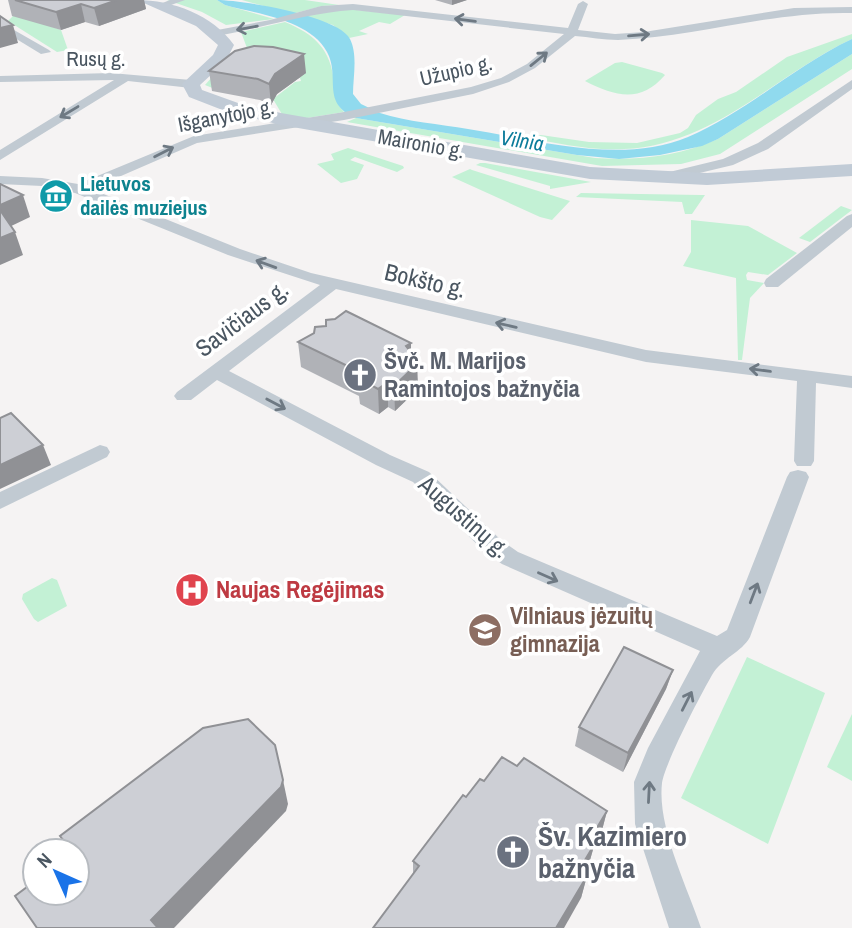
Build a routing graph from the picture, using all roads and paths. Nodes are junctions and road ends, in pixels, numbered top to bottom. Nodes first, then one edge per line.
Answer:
1 (144, 0) edge
2 (180, 0) edge
3 (587, 2) edge
4 (160, 6) junction
5 (852, 10) edge
6 (570, 11) dead end
7 (552, 19) dead end
8 (2, 20) edge
9 (533, 29) junction
10 (216, 33) junction
11 (571, 33) junction
12 (30, 56) dead end
13 (127, 77) junction
14 (0, 79) edge
15 (191, 84) junction
16 (852, 84) edge
17 (305, 123) junction
18 (763, 146) junction
19 (0, 156) edge
20 (728, 170) junction
21 (852, 170) edge
22 (752, 178) junction
23 (0, 180) edge
24 (79, 189) junction
25 (852, 219) edge
26 (772, 283) dead end
27 (332, 284) junction
28 (216, 372) junction
29 (807, 377) junction
30 (852, 382) edge
31 (184, 396) dead end
32 (100, 452) dead end
33 (0, 500) edge
34 (719, 648) junction
35 (685, 928) edge

1 - 4 main road
2 - 4 street
3 - 6 street, Užupio g.
3 - 11 street, Užupio g.
4 - 10 main road
11 -> 5 street
7 - 9 street
8 - 12 street
9 -> 10 street
9 - 11 street
10 - 15 main road
17 -> 11 street, Užupio g.
13 - 14 street, Rusų g.
13 - 15 street, Rusų g.
13 -> 19 street
15 - 17 main road, Maironio g.
16 - 18 street
17 - 20 main road, Maironio g.
24 -> 17 street, Išganytojo g.
18 - 20 street
18 - 22 street
20 - 22 main road, Maironio g.
21 - 22 main road, Maironio g.
23 - 24 street, Bokšto g.
27 -> 24 street, Bokšto g.
25 - 26 street
27 - 28 street, Savičiaus g.
29 -> 27 street, Bokšto g.
28 - 31 street, Savičiaus g.
28 -> 34 street, Augustinų g.
29 - 30 street, Bokšto g.
34 -> 29 street
32 - 33 street
35 -> 34 street

